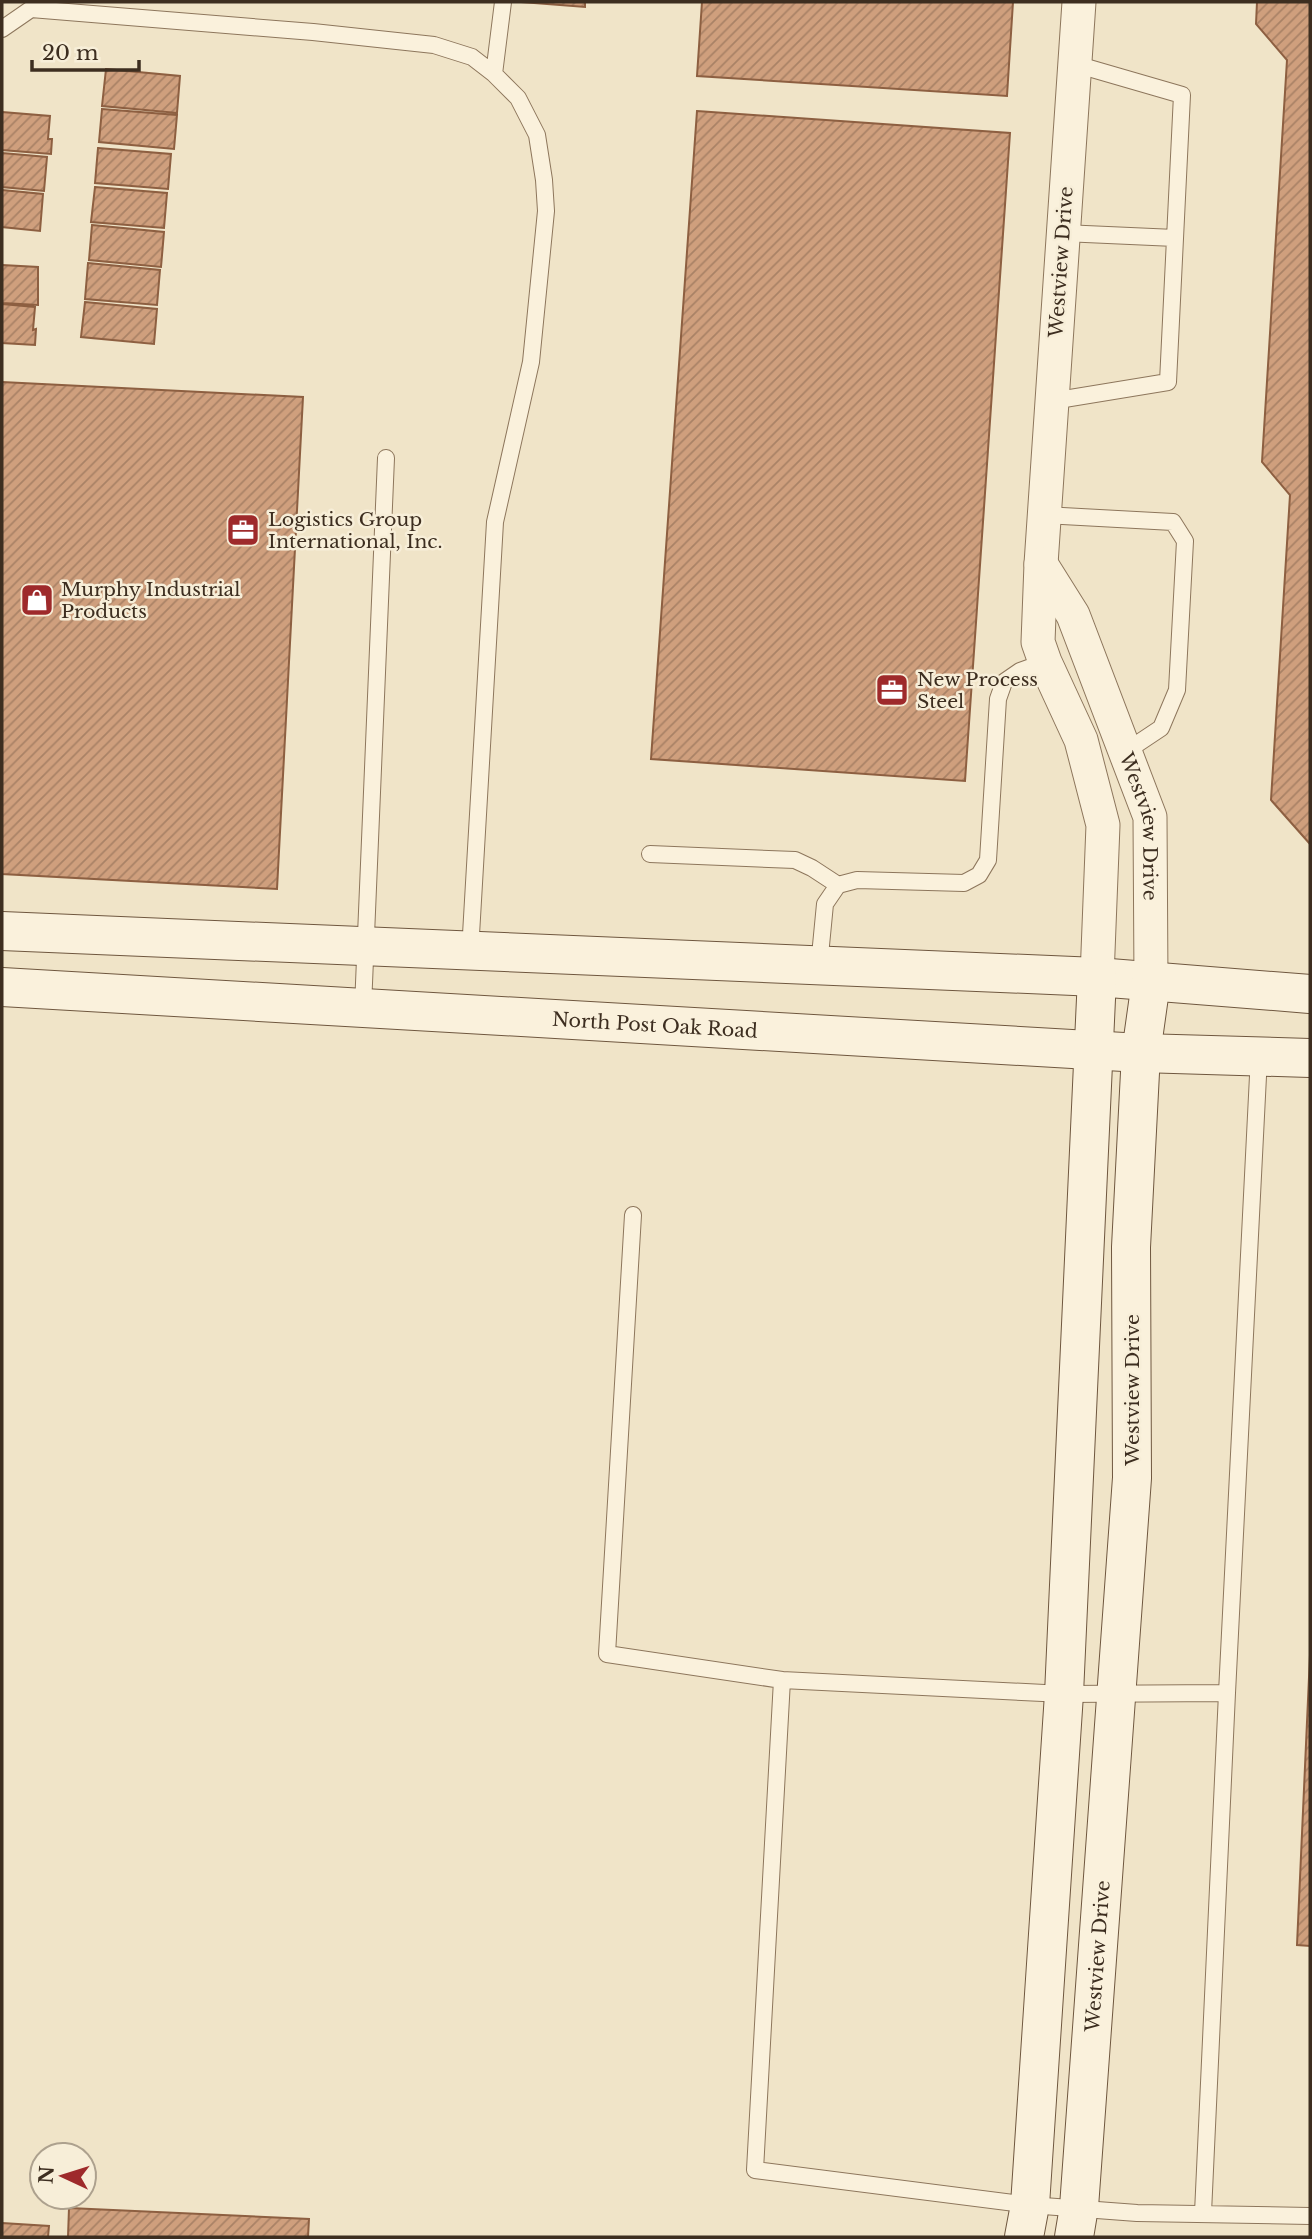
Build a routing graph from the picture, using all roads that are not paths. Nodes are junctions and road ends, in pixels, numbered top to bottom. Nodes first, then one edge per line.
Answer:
1 (503, 2) edge
2 (1079, 2) edge
3 (2, 29) edge
4 (1075, 64) junction
5 (494, 74) junction
6 (1063, 233) junction
7 (1175, 238) junction
8 (1052, 401) junction
9 (386, 458) dead end
10 (1044, 515) junction
11 (1041, 564) junction
12 (1045, 662) junction
13 (1125, 752) junction
14 (650, 854) dead end
15 (838, 885) junction
16 (2, 931) edge
17 (366, 947) junction
18 (470, 952) junction
19 (819, 966) junction
20 (1097, 977) junction
21 (1151, 982) junction
22 (2, 987) edge
23 (1310, 994) edge
24 (363, 1007) junction
25 (1094, 1049) junction
26 (1141, 1053) junction
27 (1259, 1056) junction
28 (1310, 1058) edge
29 (633, 1215) dead end
30 (782, 1680) junction
31 (1227, 1693) junction
32 (1064, 1694) junction
33 (1116, 1695) junction
34 (1203, 2213) junction
35 (1310, 2216) edge
36 (1027, 2221) edge
37 (1076, 2222) edge

1 - 5 lane
2 - 4 street, Westview Drive
3 - 5 lane
4 - 6 street, Westview Drive
4 - 7 lane
5 - 18 lane
6 - 7 lane
6 - 8 street, Westview Drive
7 - 8 lane
8 - 10 street, Westview Drive
9 - 17 lane
10 - 11 street, Westview Drive
10 - 13 lane
11 - 12 street, Westview Drive
11 - 13 street, Westview Drive
12 - 15 lane
12 - 20 street, Westview Drive
13 - 21 street, Westview Drive
14 - 15 lane
15 - 19 lane
16 - 17 main road
17 - 18 main road
17 - 24 lane
18 - 19 main road
19 - 20 main road
20 - 21 main road
20 - 25 main road, Westview Drive
21 - 23 main road
21 - 26 main road, Westview Drive
22 - 24 main road, North Post Oak Road
24 - 25 main road, North Post Oak Road
25 - 26 main road, North Post Oak Road
25 - 32 main road, Westview Drive
26 - 27 main road, North Post Oak Road
26 - 33 main road, Westview Drive
27 - 28 main road, North Post Oak Road
27 - 31 lane
29 - 30 lane
30 - 32 lane
30 - 36 lane
31 - 33 lane
31 - 34 lane
32 - 33 lane
32 - 36 main road, Westview Drive
33 - 37 main road, Westview Drive
34 - 35 lane
34 - 37 lane
36 - 37 lane

